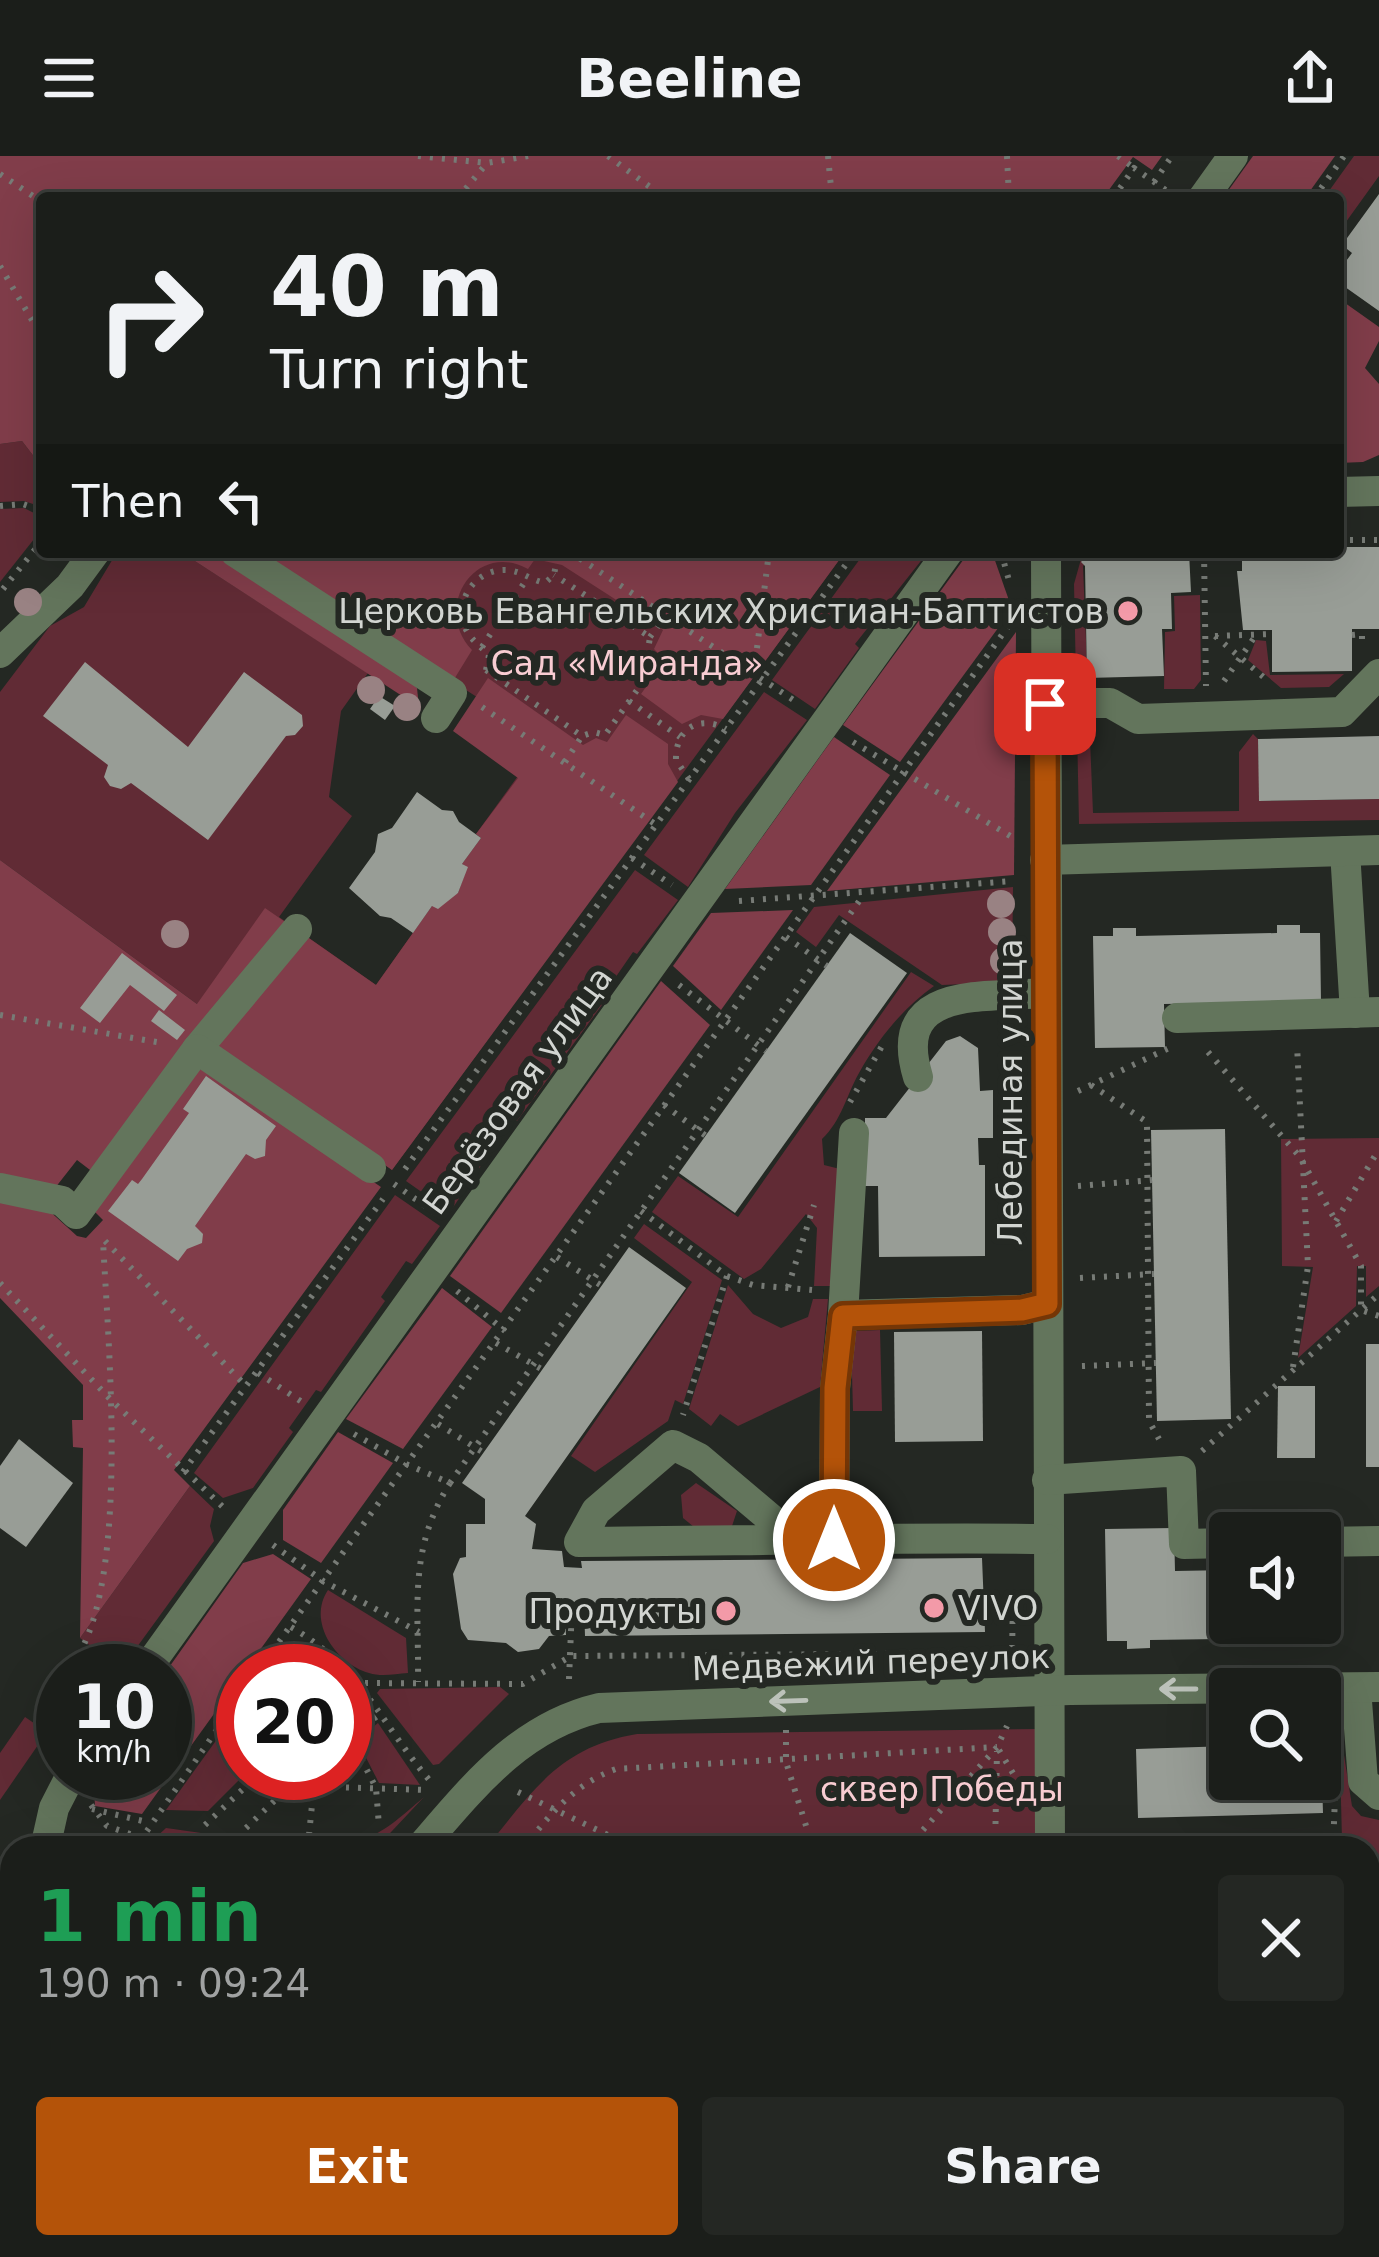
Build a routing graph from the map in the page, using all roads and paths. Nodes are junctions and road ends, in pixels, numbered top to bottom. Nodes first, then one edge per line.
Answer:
1 (418, 156) edge
2 (530, 156) edge
3 (608, 156) edge
4 (828, 156) edge
5 (1007, 156) edge
6 (1118, 156) edge
7 (1132, 156) edge
8 (1172, 156) edge
9 (1233, 156) edge
10 (1344, 156) edge
11 (487, 163) junction
12 (1134, 168) junction
13 (0, 174) edge
14 (1154, 182) junction
15 (463, 192) edge
16 (657, 192) edge
17 (831, 192) edge
18 (1009, 192) edge
19 (1117, 192) edge
20 (1168, 192) edge
21 (1207, 192) edge
22 (1318, 192) edge
23 (36, 198) edge
24 (0, 266) edge
25 (36, 327) edge
26 (1379, 490) edge
27 (1344, 492) edge
28 (0, 506) edge
29 (36, 509) edge
30 (1344, 540) edge
31 (1379, 540) edge
32 (36, 548) edge
33 (93, 558) edge
34 (243, 558) edge
35 (555, 558) edge
36 (577, 558) edge
37 (584, 558) edge
38 (768, 558) edge
39 (851, 558) edge
40 (944, 558) edge
41 (1204, 558) edge
42 (580, 559) junction
43 (1045, 563) edge
44 (554, 575) junction
45 (528, 578) junction
46 (1190, 583) dead end
47 (1204, 583) junction
48 (1, 590) edge
49 (667, 613) junction
50 (1272, 634) dead end
51 (1256, 635) junction
52 (1210, 636) junction
53 (650, 637) junction
54 (0, 653) edge
55 (1242, 661) junction
56 (486, 670) dead end
57 (754, 672) junction
58 (1379, 674) edge
59 (763, 677) junction
60 (1270, 682) dead end
61 (629, 701) junction
62 (1045, 704) junction
63 (444, 706) joint
64 (825, 724) junction
65 (726, 729) junction
66 (582, 736) junction
67 (680, 737) junction
68 (565, 762) junction
69 (902, 775) junction
70 (689, 779) junction
71 (656, 825) junction
72 (1379, 850) edge
73 (1032, 851) junction
74 (1346, 851) junction
75 (632, 858) junction
76 (1020, 880) dead end
77 (863, 895) junction
78 (811, 899) junction
79 (697, 902) junction
80 (297, 929) dead end
81 (786, 937) junction
82 (817, 959) junction
83 (653, 964) junction
84 (826, 966) dead end
85 (1045, 992) junction
86 (1367, 1012) edge
87 (1296, 1015) junction
88 (0, 1016) edge
89 (1177, 1018) junction
90 (724, 1021) junction
91 (757, 1045) junction
92 (197, 1049) junction
93 (766, 1051) dead end
94 (918, 1077) dead end
95 (1091, 1085) junction
96 (1070, 1095) dead end
97 (664, 1106) junction
98 (697, 1129) junction
99 (854, 1133) dead end
100 (706, 1136) dead end
101 (1379, 1149) edge
102 (1300, 1157) junction
103 (382, 1176) junction
104 (1150, 1180) junction
105 (1070, 1187) dead end
106 (0, 1188) edge
107 (641, 1210) junction
108 (76, 1214) junction
109 (1336, 1221) junction
110 (460, 1231) junction
111 (104, 1240) junction
112 (557, 1257) junction
113 (431, 1270) junction
114 (1151, 1274) junction
115 (727, 1276) junction
116 (1071, 1279) dead end
117 (0, 1283) edge
118 (599, 1283) junction
119 (1379, 1294) edge
120 (836, 1304) junction
121 (1047, 1304) junction
122 (1361, 1310) junction
123 (1379, 1316) edge
124 (505, 1331) junction
125 (496, 1343) junction
126 (1152, 1363) junction
127 (539, 1366) junction
128 (1071, 1366) dead end
129 (1292, 1370) junction
130 (257, 1372) junction
131 (246, 1386) junction
132 (111, 1400) junction
133 (326, 1418) junction
134 (438, 1424) junction
135 (673, 1445) junction
136 (476, 1448) junction
137 (484, 1453) dead end
138 (408, 1466) junction
139 (1181, 1471) junction
140 (184, 1472) junction
141 (1047, 1480) junction
142 (450, 1483) junction
143 (247, 1528) junction
144 (1014, 1538) junction
145 (1047, 1539) junction
146 (796, 1540) junction
147 (834, 1540) junction
148 (1379, 1540) edge
149 (1341, 1541) edge
150 (1209, 1543) edge
151 (323, 1581) junction
152 (572, 1606) dead end
153 (290, 1627) junction
154 (419, 1632) junction
155 (85, 1644) edge
156 (164, 1644) edge
157 (278, 1644) edge
158 (319, 1644) edge
159 (1012, 1653) junction
160 (571, 1656) junction
161 (1012, 1670) dead end
162 (569, 1678) dead end
163 (418, 1682) junction
164 (372, 1683) edge
165 (1368, 1687) edge
166 (1048, 1691) junction
167 (372, 1700) edge
168 (381, 1713) junction
169 (1011, 1718) dead end
170 (372, 1720) edge
171 (786, 1722) dead end
172 (216, 1729) edge
173 (997, 1748) junction
174 (787, 1762) junction
175 (372, 1781) edge
176 (431, 1782) dead end
177 (372, 1788) edge
178 (376, 1788) junction
179 (424, 1790) dead end
180 (518, 1792) dead end
181 (1379, 1795) edge
182 (63, 1800) edge
183 (88, 1800) edge
184 (231, 1800) edge
185 (275, 1800) edge
186 (312, 1800) edge
187 (92, 1809) junction
188 (555, 1810) junction
189 (148, 1823) junction
190 (205, 1825) dead end
191 (379, 1826) dead end
192 (246, 1828) dead end
193 (309, 1835) dead end
194 (48, 1836) edge
195 (136, 1836) edge
196 (143, 1836) edge
197 (431, 1836) edge
198 (533, 1836) edge
199 (609, 1836) edge
200 (809, 1836) edge
201 (918, 1836) edge
202 (995, 1836) edge
203 (1050, 1836) edge

1 - 11 path
2 - 11 path
3 - 16 path
4 - 17 path
5 - 18 path
6 - 12 path
7 - 12 path
8 - 14 path
9 - 21 street
10 - 22 path
11 - 15 path
12 - 14 path
12 - 19 path
13 - 23 path
14 - 20 path
24 - 25 path
26 - 27 street
28 - 29 path
30 - 31 path
32 - 48 path
33 - 54 street
34 - 63 street
35 - 44 path
36 - 42 path
37 - 42 path
38 - 57 path
39 - 59 path
40 - 64 street, Берёзовая улица
41 - 47 path
42 - 49 path
43 - 62 street, Лебединая улица
43 - 69 path
44 - 45 path
44 - 53 path
45 - 45 path
46 - 47 path
47 - 52 path
49 - 53 path
49 - 57 path
50 - 51 path
51 - 52 path
51 - 55 path
52 - 55 path
52 - 55 path
53 - 61 path
55 - 60 path
56 - 66 path
57 - 59 path
58 - 62 street
59 - 64 path
59 - 65 path
61 - 66 path
61 - 67 path
62 - 73 street, Лебединая улица
63 - 68 path
64 - 69 path
64 - 79 street, Берёзовая улица
65 - 67 path
65 - 70 path
66 - 68 path
67 - 70 path
68 - 71 path
69 - 73 path
69 - 78 path
70 - 71 path
71 - 75 path
72 - 74 street
73 - 74 street
73 - 85 street, Лебединая улица
74 - 86 street
75 - 79 path
75 - 103 path
76 - 77 path
77 - 78 path
77 - 82 path
78 - 79 path
78 - 81 path
79 - 83 street, Берёзовая улица
80 - 92 street
81 - 82 path
81 - 90 path
82 - 84 path
82 - 91 path
83 - 90 path
83 - 110 street, Берёзовая улица
85 - 94 street
85 - 121 street, Лебединая улица
86 - 87 street
87 - 89 street
87 - 102 path
88 - 92 path
89 - 95 path
89 - 102 path
90 - 91 path
90 - 97 path
91 - 93 path
91 - 98 path
92 - 103 street
92 - 108 street
95 - 96 path
95 - 104 path
97 - 98 path
97 - 112 path
98 - 100 path
98 - 107 path
99 - 120 street
101 - 109 path
102 - 109 path
102 - 129 path
103 - 110 path
103 - 130 path
104 - 105 path
104 - 114 path
106 - 108 street
107 - 115 path
107 - 118 path
108 - 111 path
109 - 122 path
110 - 113 street, Берёзовая улица
111 - 131 path
111 - 132 path
112 - 118 path
112 - 124 path
113 - 124 path
113 - 133 street, Берёзовая улица
114 - 116 path
114 - 126 path
115 - 120 path
115 - 135 path
117 - 132 path
118 - 127 path
119 - 122 path
120 - 121 street
120 - 147 street
121 - 141 street, Лебединая улица
122 - 123 path
122 - 129 path
124 - 125 path
125 - 127 path
125 - 134 path
126 - 128 path
126 - 139 path
127 - 136 path
129 - 139 path
130 - 131 path
130 - 133 path
131 - 140 path
132 - 140 path
132 - 155 path
133 - 138 path
133 - 143 street, Берёзовая улица
134 - 136 path
134 - 138 path
135 - 146 street
135 - 146 street
136 - 137 path
136 - 142 path
138 - 142 path
138 - 151 path
139 - 141 street
139 - 150 street
140 - 143 path
141 - 145 street, Лебединая улица
142 - 154 path
143 - 151 path
143 - 156 street, Берёзовая улица
144 - 145 street
144 - 147 street
144 - 159 path
145 - 166 street, Лебединая улица
146 - 147 street
148 - 149 street
151 - 153 path
151 - 154 path
152 - 160 path
153 - 157 path
153 - 158 path
154 - 163 path
159 - 160 path
159 - 161 path
160 - 162 path
160 - 163 path
163 - 164 path
165 -> 166 street, Медвежий переулок
165 - 181 street
166 -> 197 street, Медвежий переулок
166 - 203 street, Лебединая улица
167 - 168 path
168 - 170 path
168 - 176 path
169 - 173 path
171 - 174 path
172 - 189 path
173 - 174 path
173 - 201 path
173 - 202 path
174 - 188 path
174 - 200 path
175 - 178 path
177 - 178 path
178 - 179 path
178 - 191 path
180 - 188 path
182 - 194 street
183 - 187 path
184 - 190 path
185 - 192 path
186 - 193 path
187 - 189 path
187 - 195 path
188 - 198 path
188 - 199 path
189 - 196 path

